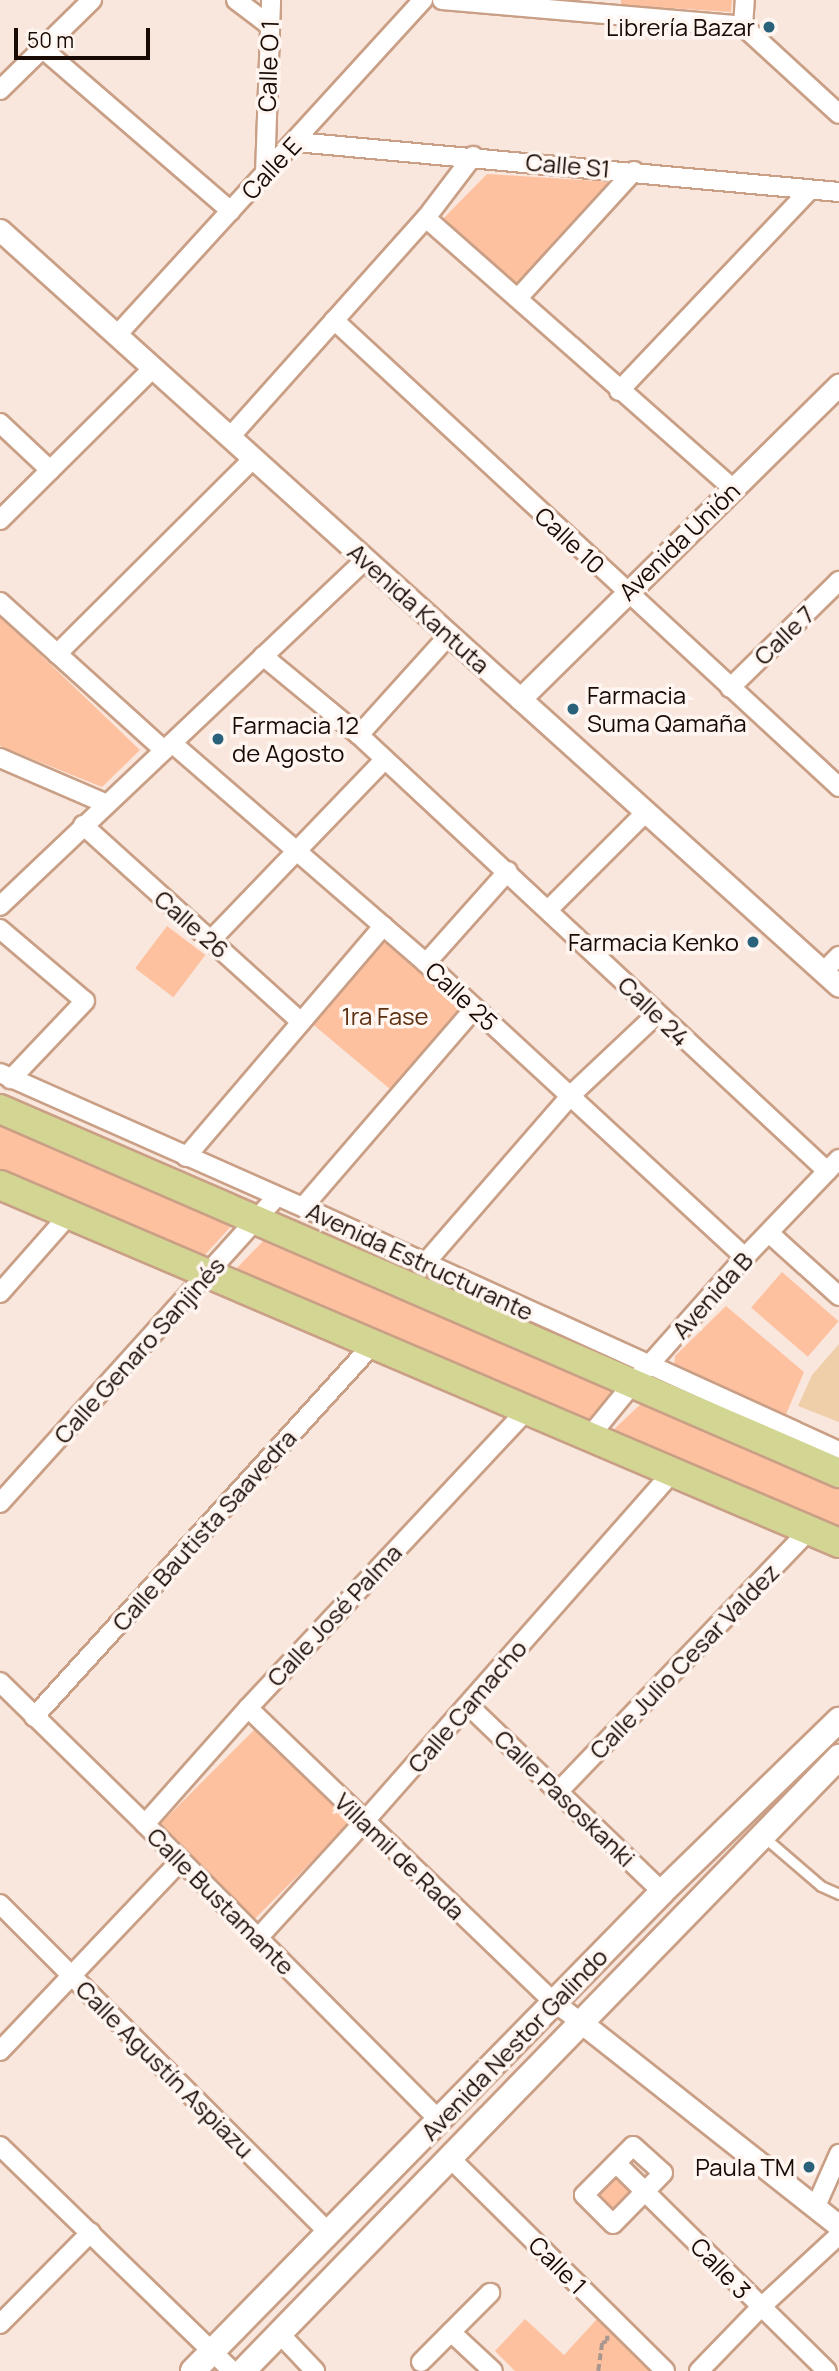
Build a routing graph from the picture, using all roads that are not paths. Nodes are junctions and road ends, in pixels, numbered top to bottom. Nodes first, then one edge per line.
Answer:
1 (92, 0) edge
2 (236, 0) edge
3 (271, 0) edge
4 (423, 0) edge
5 (442, 0) edge
6 (745, 0) edge
7 (269, 25) junction
8 (743, 26) junction
9 (43, 49) junction
10 (0, 90) edge
11 (839, 114) edge
12 (296, 142) junction
13 (473, 156) junction
14 (634, 171) junction
15 (265, 173) junction
16 (810, 190) junction
17 (839, 192) edge
18 (230, 211) junction
19 (426, 218) junction
20 (0, 230) edge
21 (518, 298) junction
22 (334, 320) junction
23 (117, 335) junction
24 (153, 368) junction
25 (839, 384) edge
26 (618, 391) junction
27 (0, 423) edge
28 (230, 437) junction
29 (254, 458) junction
30 (50, 470) junction
31 (733, 489) junction
32 (0, 520) edge
33 (366, 559) junction
34 (839, 581) edge
35 (626, 592) junction
36 (0, 602) edge
37 (449, 635) junction
38 (57, 654) junction
39 (262, 656) junction
40 (730, 688) junction
41 (520, 699) junction
42 (359, 734) junction
43 (168, 747) junction
44 (0, 758) edge
45 (384, 760) junction
46 (835, 777) edge
47 (107, 804) junction
48 (646, 812) junction
49 (83, 825) junction
50 (295, 851) junction
51 (508, 871) junction
52 (1, 904) edge
53 (549, 909) junction
54 (383, 926) junction
55 (0, 929) edge
56 (211, 940) junction
57 (839, 956) edge
58 (426, 963) junction
59 (823, 972) junction
60 (839, 986) edge
61 (474, 1009) junction
62 (656, 1014) junction
63 (301, 1022) junction
64 (6, 1076) edge
65 (571, 1096) junction
66 (0, 1109) edge
67 (186, 1157) junction
68 (833, 1165) edge
69 (0, 1185) edge
70 (277, 1196) junction
71 (303, 1207) junction
72 (68, 1216) junction
73 (258, 1219) junction
74 (769, 1233) junction
75 (745, 1258) junction
76 (426, 1262) junction
77 (208, 1276) junction
78 (0, 1293) edge
79 (839, 1296) edge
80 (373, 1344) junction
81 (641, 1374) junction
82 (527, 1410) junction
83 (590, 1436) junction
84 (839, 1451) edge
85 (673, 1471) junction
86 (839, 1473) edge
87 (0, 1503) edge
88 (809, 1530) junction
89 (839, 1543) edge
90 (0, 1682) edge
91 (468, 1705) junction
92 (248, 1708) junction
93 (34, 1717) junction
94 (839, 1720) edge
95 (839, 1757) edge
96 (558, 1792) junction
97 (364, 1822) junction
98 (145, 1824) junction
99 (762, 1836) junction
100 (181, 1860) junction
101 (662, 1892) junction
102 (839, 1894) edge
103 (0, 1904) edge
104 (258, 1938) junction
105 (72, 1976) junction
106 (554, 2002) junction
107 (582, 2023) junction
108 (0, 2051) edge
109 (440, 2121) junction
110 (1, 2148) edge
111 (839, 2154) edge
112 (451, 2159) junction
113 (646, 2190) junction
114 (816, 2206) junction
115 (839, 2226) edge
116 (91, 2232) junction
117 (330, 2234) junction
118 (839, 2235) edge
119 (490, 2293) dead end
120 (760, 2308) junction
121 (0, 2324) edge
122 (452, 2332) junction
123 (280, 2334) junction
124 (213, 2352) junction
125 (421, 2362) dead end
126 (193, 2371) edge
127 (232, 2371) edge
128 (243, 2371) edge
129 (315, 2371) edge
130 (492, 2371) edge
131 (665, 2371) edge
132 (699, 2371) edge
133 (827, 2371) edge

1 - 9 street
2 - 7 street
3 - 7 street, Calle O 1
4 - 12 street, Calle E
5 - 8 street
6 - 8 street
7 - 15 street, Calle O 1
8 - 11 street
9 - 10 street
9 - 18 street
12 - 13 street, Calle S1
12 - 15 street, Calle E
13 - 14 street, Calle S1
13 - 19 street
14 - 16 street, Calle S1
14 - 21 street
15 - 18 street, Calle E
16 - 17 street, Calle S1
16 - 26 street
18 - 23 street, Calle E
19 - 21 street
19 - 22 street
20 - 23 street, Avenida Kantuta
21 - 26 street
22 - 28 street
22 - 35 street, Calle 10
23 - 24 street, Avenida Kantuta
24 - 28 street, Avenida Kantuta
24 - 30 street
25 - 31 street, Avenida Unión
26 - 31 street
27 - 30 street
28 - 29 street, Avenida Kantuta
29 - 33 street, Avenida Kantuta
29 - 38 street
30 - 32 street
31 - 35 street, Avenida Unión
33 - 37 street, Avenida Kantuta
33 - 39 street
34 - 40 street, Calle 7
35 - 40 street, Calle 10
35 - 41 street, Avenida Unión
36 - 38 street, Calle 25
37 - 41 street, Avenida Kantuta
37 - 42 street
38 - 43 street, Calle 25
39 - 42 street, Calle 24
39 - 43 street
40 - 46 street, Calle 10
41 - 48 street, Avenida Kantuta
42 - 45 street, Calle 24
43 - 47 street
43 - 50 street, Calle 25
44 - 47 street
45 - 50 street
45 - 51 street, Calle 24
47 - 49 street
48 - 53 street
48 - 59 street, Avenida Kantuta
49 - 52 street
49 - 56 street, Calle 26
50 - 54 street, Calle 25
50 - 56 street
51 - 53 street, Calle 24
51 - 58 street
53 - 62 street, Calle 24
54 - 58 street, Calle 25
54 - 63 street
55 - 64 street
56 - 63 street, Calle 26
57 - 59 street
58 - 61 street, Calle 25
59 - 60 street, Avenida Kantuta
61 - 65 street, Calle 25
61 - 71 street
62 - 65 street
62 - 68 street, Calle 24
63 - 67 street
64 - 67 street, Avenida Estructurante
65 - 75 street, Calle 25
65 - 76 street
66 - 73 main road, Avenida Estructurante
67 - 70 street, Avenida Estructurante
68 - 74 street, Avenida B
69 - 72 main road
70 - 71 street, Avenida Estructurante
70 - 73 street, Calle Genaro Sanjinés
71 - 76 street, Avenida Estructurante
72 - 77 main road
72 - 78 street
73 - 77 street, Calle Genaro Sanjinés
73 - 81 main road, Avenida Estructurante
74 - 75 street, Avenida B
74 - 79 street
75 - 81 street, Avenida B
76 - 81 street, Avenida Estructurante
77 - 80 main road
77 - 87 street, Calle Genaro Sanjinés
80 - 82 main road
80 - 93 street, Calle Bautista Saavedra
81 - 83 street, Avenida B
81 - 84 street, Avenida Estructurante
81 - 86 main road, Avenida Estructurante
82 - 83 main road
82 - 92 street, Calle José Palma
83 - 85 main road
85 - 88 main road
85 - 91 street, Calle Camacho
88 - 89 main road
88 - 96 street, Calle Julio Cesar Valdez
90 - 93 street, Calle Bustamante
91 - 96 street, Calle Pasoskanki
91 - 97 street, Calle Camacho
92 - 97 street, Villamil de Rada
92 - 98 street, Calle José Palma
93 - 98 street, Calle Bustamante
94 - 101 main road, Avenida Nestor Galindo
95 - 99 main road, Avenida Nestor Galindo
96 - 101 street, Calle Pasoskanki
97 - 104 street, Calle Camacho
97 - 106 street, Villamil de Rada
98 - 100 street, Calle Bustamante
99 - 102 lane
99 - 107 main road, Avenida Nestor Galindo
100 - 104 street, Calle Bustamante
100 - 105 street
101 - 106 main road, Avenida Nestor Galindo
103 - 105 street, Calle Agustín Aspiazu
104 - 109 street, Calle Bustamante
105 - 108 street
105 - 117 street, Calle Agustín Aspiazu
106 - 107 street, Villamil de Rada
106 - 109 main road, Avenida Nestor Galindo
107 - 112 main road, Avenida Nestor Galindo
107 - 114 street
109 - 117 main road, Avenida Nestor Galindo
110 - 116 street
111 - 114 street
112 - 123 main road, Avenida Nestor Galindo
112 - 131 street, Calle 1
113 - 113 street
113 - 120 street, Calle 3
114 - 115 street
116 - 121 street
116 - 124 street
117 - 124 main road, Avenida Nestor Galindo
118 - 120 street
119 - 122 street
120 - 132 street
120 - 133 street, Calle 3
122 - 125 street
122 - 130 street
123 - 128 main road, Avenida Nestor Galindo
123 - 129 street
124 - 126 main road, Avenida Nestor Galindo
124 - 127 street

